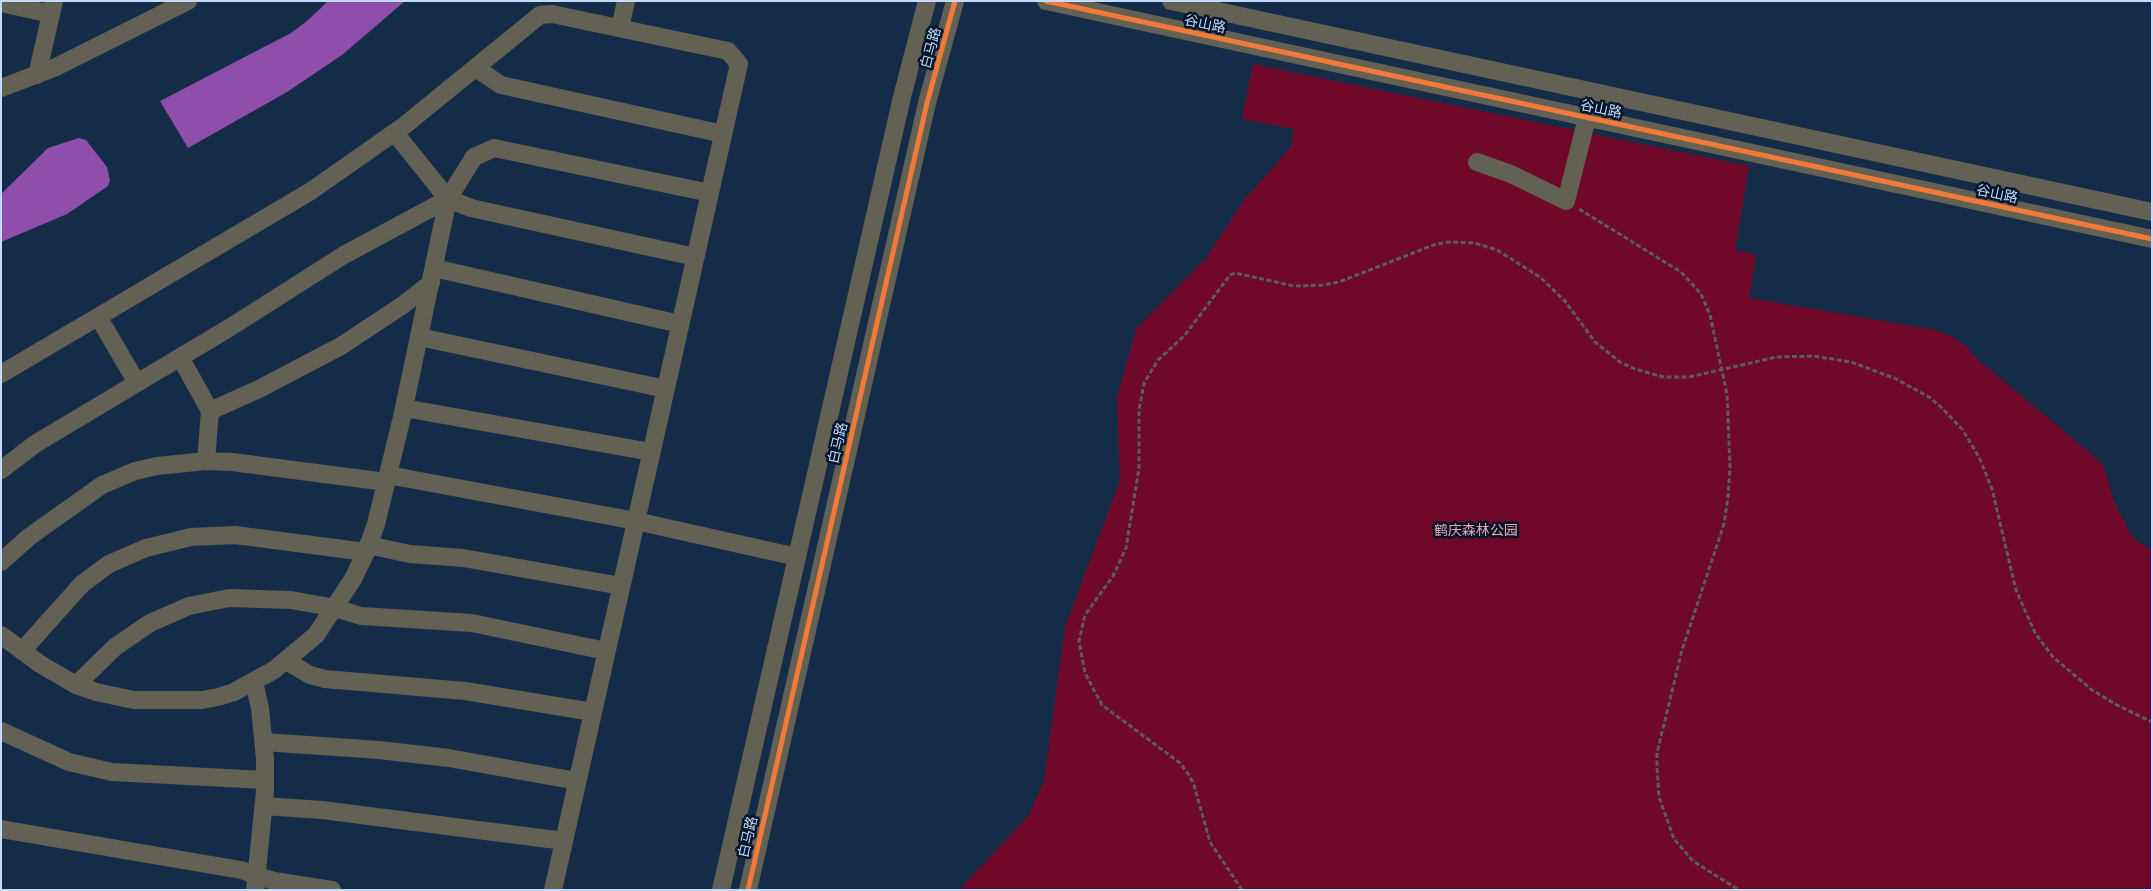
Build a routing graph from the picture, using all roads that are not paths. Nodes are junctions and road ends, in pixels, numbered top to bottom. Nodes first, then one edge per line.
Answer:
1 (188, 1) edge
2 (626, 1) edge
3 (928, 1) edge
4 (954, 1) edge
5 (1046, 1) edge
6 (1171, 1) edge
7 (1, 3) edge
8 (53, 8) edge
9 (620, 28) junction
10 (476, 69) junction
11 (37, 74) junction
12 (1, 88) edge
13 (1588, 118) junction
14 (395, 133) junction
15 (723, 134) junction
16 (1477, 162) dead end
17 (710, 192) junction
18 (448, 198) junction
19 (2152, 212) edge
20 (2152, 239) edge
21 (695, 257) junction
22 (433, 276) junction
23 (99, 318) junction
24 (680, 324) junction
25 (419, 337) junction
26 (180, 357) junction
27 (1, 374) edge
28 (137, 383) junction
29 (666, 388) junction
30 (404, 408) junction
31 (210, 411) junction
32 (651, 452) junction
33 (206, 461) junction
34 (1, 470) edge
35 (387, 478) junction
36 (636, 521) junction
37 (367, 548) junction
38 (797, 558) junction
39 (1, 562) edge
40 (621, 586) junction
41 (335, 608) junction
42 (1, 635) edge
43 (22, 651) junction
44 (606, 651) junction
45 (286, 661) junction
46 (254, 682) junction
47 (76, 685) junction
48 (593, 712) junction
49 (1, 730) edge
50 (264, 742) junction
51 (265, 780) junction
52 (577, 781) junction
53 (264, 806) junction
54 (1, 829) edge
55 (564, 842) junction
56 (256, 883) edge
57 (332, 890) edge
58 (553, 890) edge
59 (721, 890) edge
60 (748, 890) edge

1 - 11 street
2 - 9 street
3 - 38 street, 白马路
4 - 60 street, 白马路
5 - 13 street, 谷山路
6 - 19 street, 谷山路
7 - 8 street
8 - 11 street
9 - 10 street
9 - 15 street
10 - 14 street
10 - 15 street
11 - 12 street
13 - 16 street
13 - 20 street, 谷山路
14 - 18 street
14 - 23 street
15 - 17 street
17 - 18 street
17 - 21 street
18 - 21 street
18 - 22 street
18 - 26 street
21 - 24 street
22 - 24 street
22 - 25 street
22 - 31 street
23 - 27 street
23 - 28 street
24 - 29 street
25 - 29 street
25 - 30 street
26 - 28 street
26 - 31 street
28 - 34 street
29 - 32 street
30 - 32 street
30 - 35 street
31 - 33 street
32 - 36 street
33 - 35 street
33 - 39 street
35 - 36 street
35 - 37 street
36 - 38 street
36 - 40 street
37 - 40 street
37 - 41 street
37 - 43 street
38 - 59 street, 白马路
40 - 44 street
41 - 44 street
41 - 45 street
41 - 47 street
42 - 43 street
43 - 47 street
44 - 48 street
45 - 46 street
45 - 48 street
46 - 47 street
46 - 50 street
48 - 52 street
49 - 51 street
50 - 51 street
50 - 52 street
51 - 53 street
52 - 55 street
53 - 55 street
53 - 56 street
54 - 56 street
55 - 58 street
56 - 57 street

